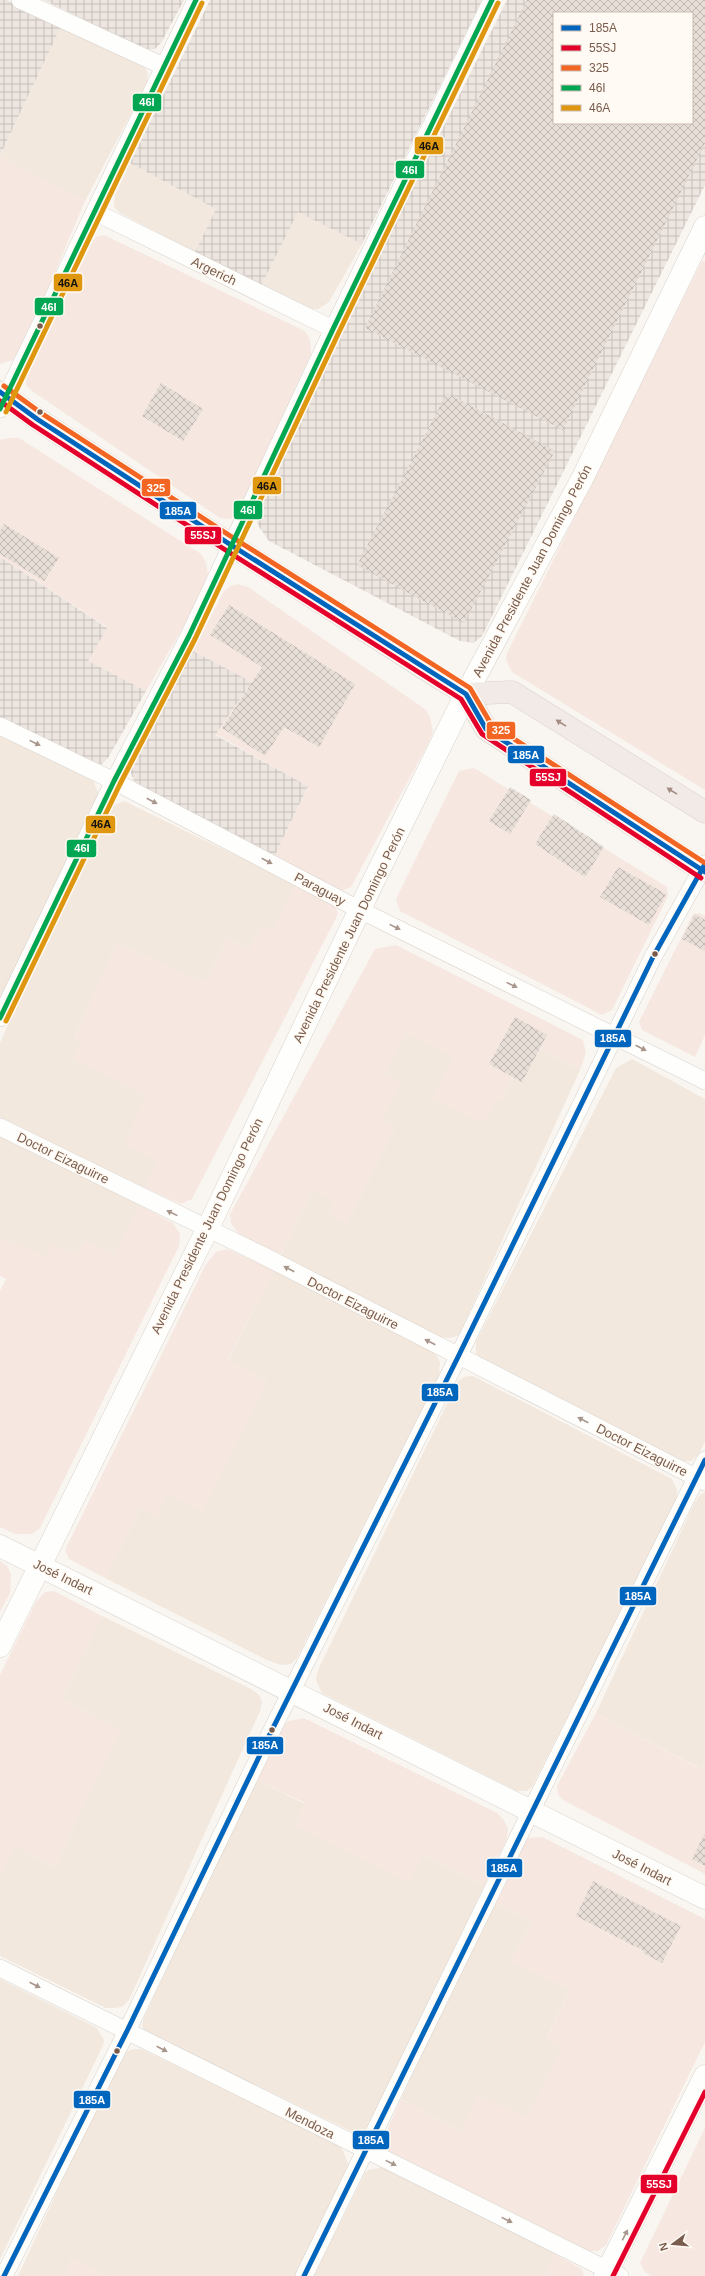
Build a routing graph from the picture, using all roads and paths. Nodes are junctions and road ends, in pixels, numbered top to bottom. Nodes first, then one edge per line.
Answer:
1 (20, 0) edge
2 (196, 0) edge
3 (492, 0) edge
4 (163, 66) junction
5 (95, 212) junction
6 (705, 227) edge
7 (332, 329) junction
8 (2, 399) edge
9 (231, 545) junction
10 (466, 694) junction
11 (0, 726) edge
12 (114, 781) junction
13 (705, 812) edge
14 (704, 869) edge
15 (360, 910) junction
16 (0, 1018) edge
17 (615, 1035) junction
18 (705, 1081) edge
19 (0, 1127) edge
20 (207, 1230) junction
21 (458, 1356) junction
22 (705, 1460) edge
23 (701, 1480) edge
24 (0, 1546) edge
25 (39, 1566) junction
26 (0, 1646) edge
27 (292, 1691) junction
28 (531, 1811) junction
29 (705, 1898) edge
30 (0, 1968) edge
31 (127, 2032) junction
32 (705, 2076) edge
33 (365, 2150) junction
34 (611, 2274) edge
35 (4, 2276) edge
36 (304, 2276) edge

1 - 4 street
2 - 4 street
3 - 7 street
4 - 5 street
5 - 7 street, Argerich
5 - 8 street
6 - 10 street, Avenida Presidente Juan Domingo Perón
7 - 9 street
8 - 9 highway
9 - 10 highway
9 - 12 street
13 -> 10 highway
10 - 14 highway
10 - 15 street, Avenida Presidente Juan Domingo Perón
11 -> 12 street, Paraguay
12 -> 15 street, Paraguay
12 - 16 street
14 - 17 street
15 -> 17 street, Paraguay
15 - 20 street, Avenida Presidente Juan Domingo Perón
17 -> 18 street, Paraguay
17 - 21 street
20 -> 19 street, Doctor Eizaguirre
21 -> 20 street, Doctor Eizaguirre
20 - 25 street, Avenida Presidente Juan Domingo Perón
23 -> 21 street, Doctor Eizaguirre
21 - 27 street
22 - 23 street
23 - 28 street
24 - 25 street, José Indart
25 - 26 street, Avenida Presidente Juan Domingo Perón
25 - 27 street, José Indart
27 - 28 street, José Indart
27 - 31 street
28 - 29 street, José Indart
28 - 33 street
30 -> 31 street, Mendoza
31 -> 33 street, Mendoza
31 - 35 street
34 -> 32 street
33 -> 34 street, Mendoza
33 - 36 street

